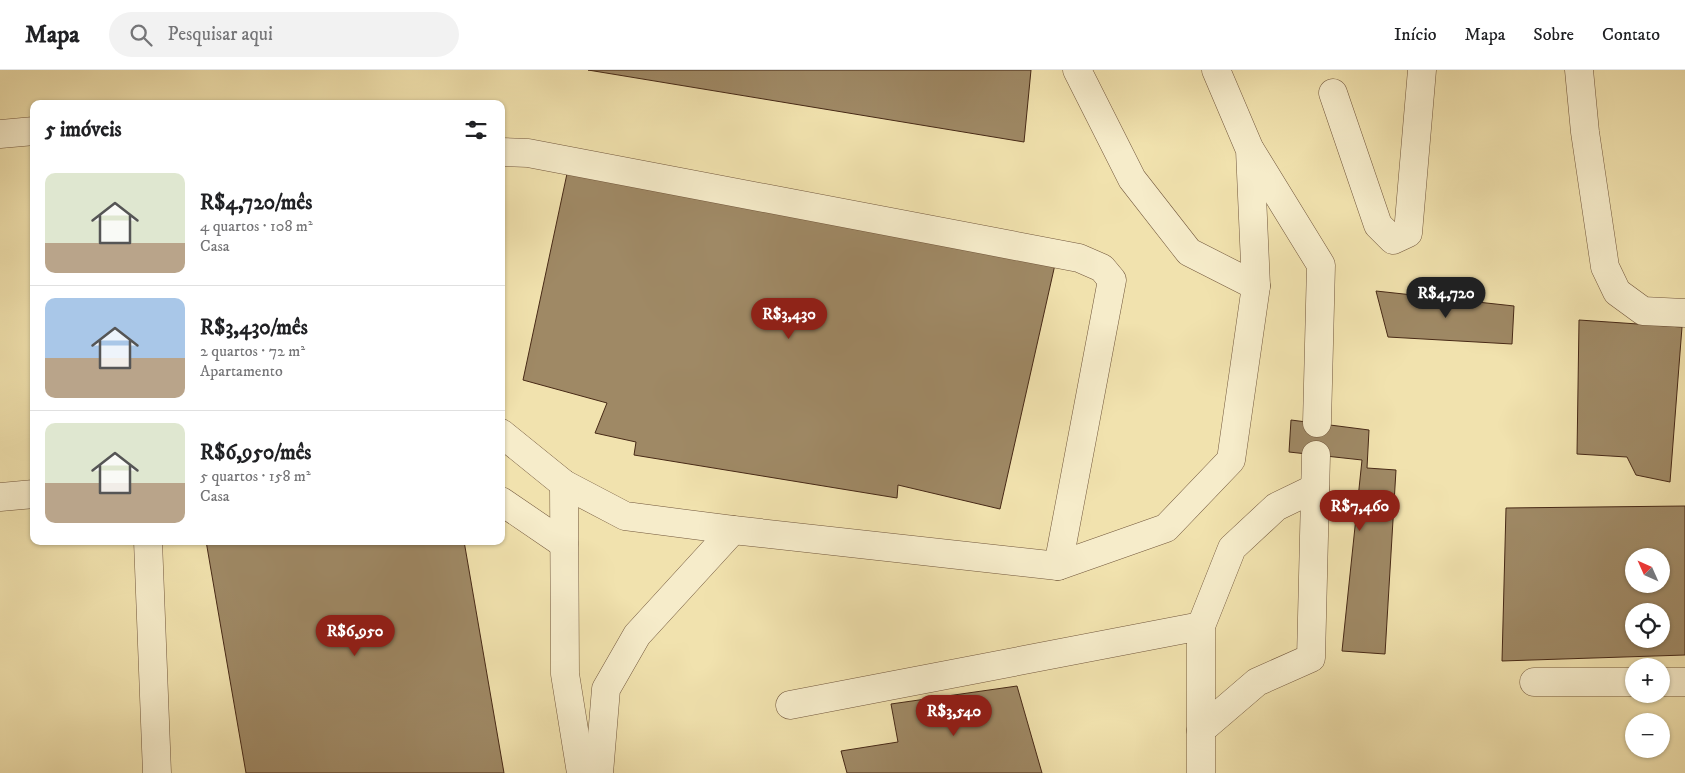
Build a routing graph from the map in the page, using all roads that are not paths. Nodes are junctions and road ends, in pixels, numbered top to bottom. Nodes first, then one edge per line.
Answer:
1 (1077, 70) edge
2 (1216, 70) edge
3 (1422, 70) edge
4 (1579, 70) edge
5 (1333, 93) dead end
6 (30, 131) edge
7 (0, 134) edge
8 (1250, 150) junction
9 (505, 152) edge
10 (1256, 286) junction
11 (1685, 312) edge
12 (1317, 423) dead end
13 (505, 437) edge
14 (1316, 455) dead end
15 (564, 484) junction
16 (1315, 488) junction
17 (30, 494) edge
18 (0, 497) edge
19 (505, 504) edge
20 (733, 530) junction
21 (564, 544) junction
22 (148, 545) edge
23 (1058, 566) junction
24 (1202, 626) junction
25 (1534, 682) dead end
26 (1625, 682) edge
27 (1670, 682) edge
28 (1685, 682) edge
29 (790, 705) dead end
30 (1201, 730) junction
31 (157, 773) edge
32 (581, 773) edge
33 (599, 773) edge
34 (1201, 773) edge

1 - 10 lane
2 - 8 lane
3 - 5 lane
4 - 11 lane
6 - 7 lane
8 - 10 lane
8 - 12 lane
9 - 23 lane
10 - 23 lane
13 - 15 lane
14 - 16 lane
15 - 20 lane
15 - 21 lane
16 - 24 lane
16 - 30 lane
17 - 18 lane
19 - 21 lane
20 - 23 lane
20 - 33 lane
21 - 32 lane
22 - 31 lane
24 - 29 lane
24 - 30 lane
25 - 26 lane
27 - 28 lane
30 - 34 lane

